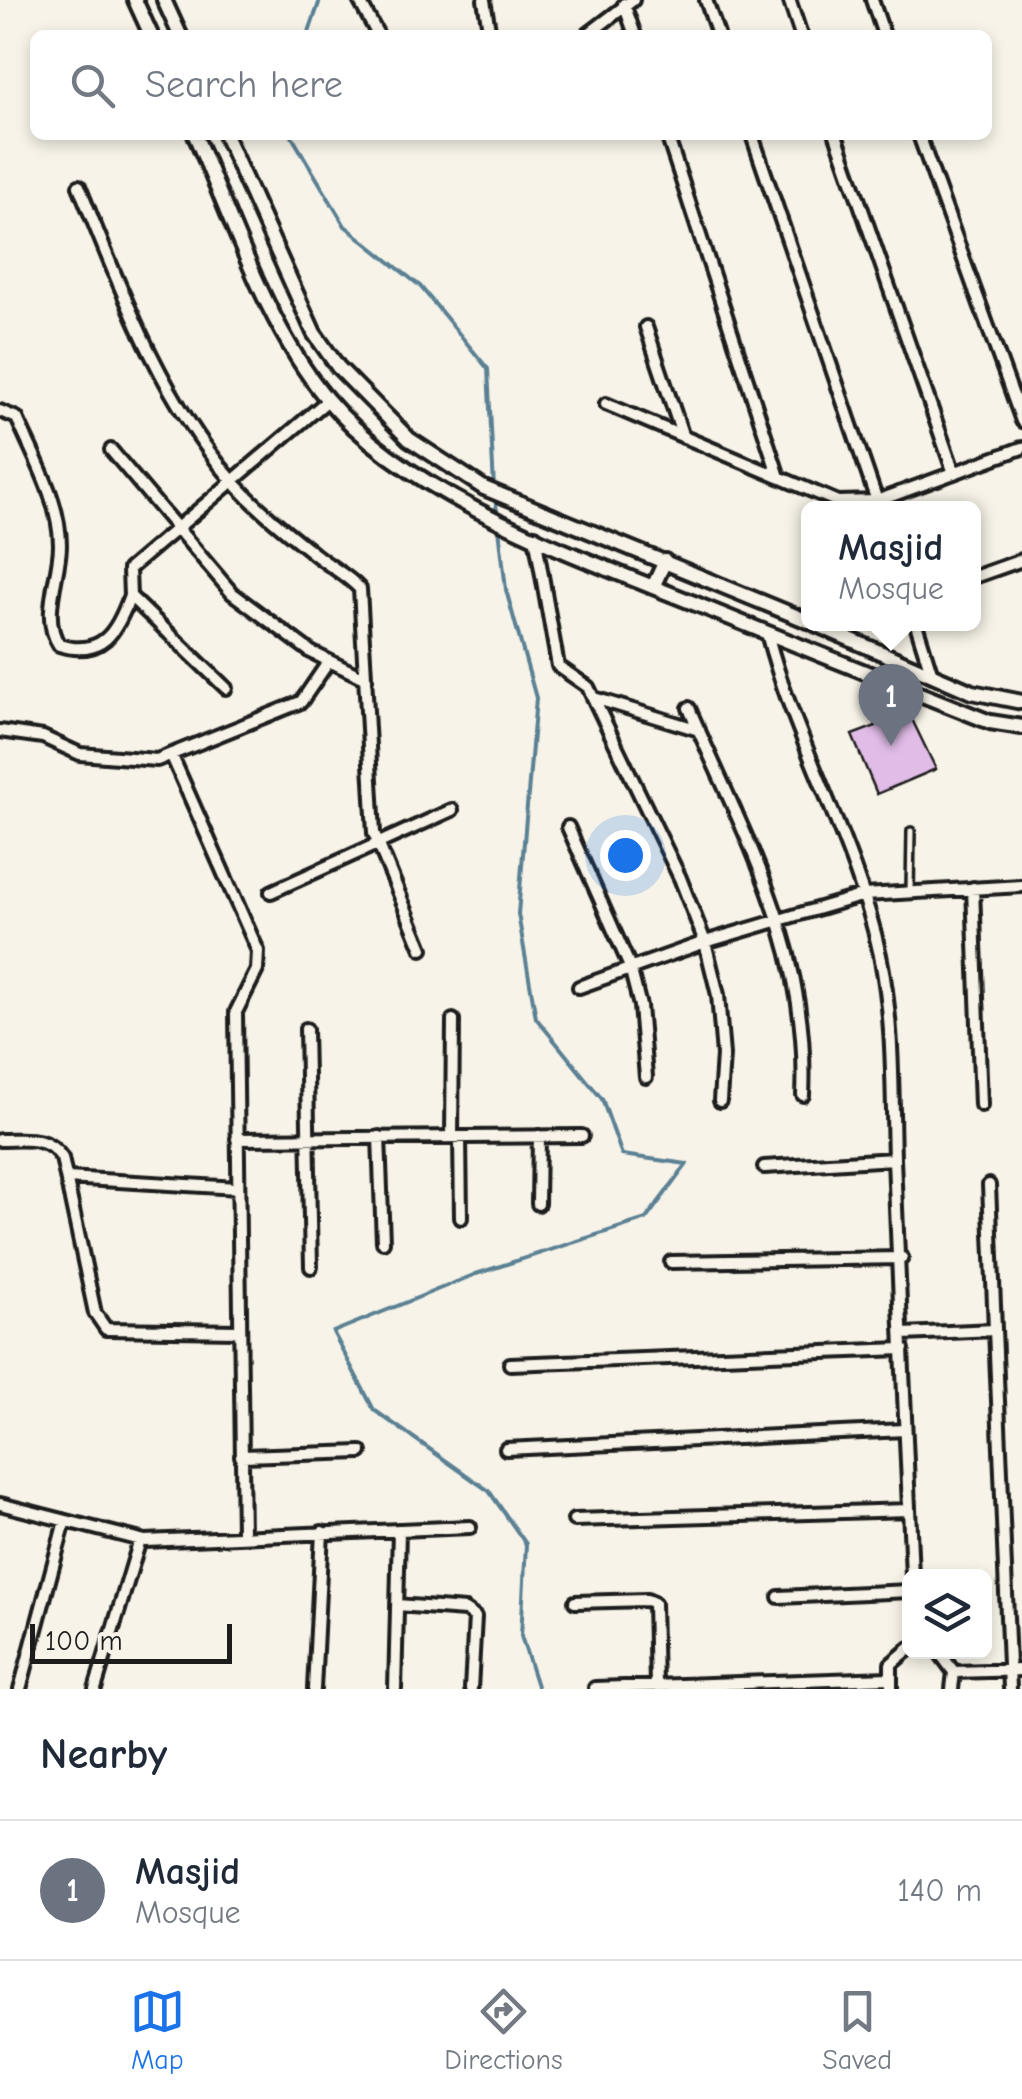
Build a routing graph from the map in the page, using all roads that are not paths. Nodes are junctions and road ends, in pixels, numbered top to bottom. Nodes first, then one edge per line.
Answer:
1 (135, 0) edge
2 (164, 0) edge
3 (359, 0) edge
4 (484, 0) edge
5 (706, 0) edge
6 (872, 0) edge
7 (629, 2) edge
8 (790, 2) edge
9 (149, 30) edge
10 (178, 30) edge
11 (375, 30) edge
12 (489, 30) edge
13 (593, 30) edge
14 (633, 30) edge
15 (716, 30) edge
16 (800, 30) edge
17 (882, 30) edge
18 (197, 140) edge
19 (227, 140) edge
20 (669, 140) edge
21 (754, 140) edge
22 (838, 140) edge
23 (921, 140) edge
24 (79, 186) dead end
25 (646, 327) dead end
26 (328, 400) junction
27 (606, 404) dead end
28 (0, 410) edge
29 (1022, 421) edge
30 (684, 437) junction
31 (1022, 448) edge
32 (111, 450) dead end
33 (954, 473) junction
34 (780, 477) junction
35 (232, 480) junction
36 (836, 501) edge
37 (877, 501) edge
38 (888, 501) edge
39 (176, 529) junction
40 (528, 533) junction
41 (1022, 560) edge
42 (665, 561) junction
43 (981, 575) edge
44 (653, 587) junction
45 (130, 596) junction
46 (801, 617) edge
47 (833, 631) edge
48 (918, 631) edge
49 (768, 633) junction
50 (328, 661) junction
51 (931, 672) junction
52 (366, 679) junction
53 (226, 688) dead end
54 (594, 698) junction
55 (1022, 702) edge
56 (690, 708) dead end
57 (1022, 727) edge
58 (699, 730) junction
59 (0, 731) edge
60 (171, 754) junction
61 (452, 810) dead end
62 (568, 827) dead end
63 (910, 830) dead end
64 (377, 841) junction
65 (1022, 886) edge
66 (973, 888) junction
67 (270, 892) dead end
68 (910, 892) junction
69 (864, 895) junction
70 (782, 920) junction
71 (705, 942) junction
72 (422, 949) dead end
73 (630, 967) junction
74 (579, 987) dead end
75 (452, 1020) dead end
76 (306, 1029) dead end
77 (646, 1077) dead end
78 (803, 1095) dead end
79 (720, 1100) dead end
80 (981, 1105) dead end
81 (539, 1136) junction
82 (582, 1136) dead end
83 (456, 1137) junction
84 (308, 1138) junction
85 (378, 1138) junction
86 (238, 1139) junction
87 (0, 1140) edge
88 (894, 1159) junction
89 (764, 1166) dead end
90 (67, 1178) junction
91 (989, 1185) dead end
92 (238, 1188) junction
93 (538, 1204) dead end
94 (461, 1218) dead end
95 (383, 1242) dead end
96 (902, 1258) junction
97 (671, 1262) dead end
98 (311, 1267) dead end
99 (995, 1330) junction
100 (239, 1331) junction
101 (903, 1334) junction
102 (903, 1349) junction
103 (510, 1364) dead end
104 (905, 1430) junction
105 (506, 1450) dead end
106 (360, 1452) dead end
107 (241, 1456) junction
108 (0, 1504) edge
109 (909, 1510) junction
110 (574, 1520) dead end
111 (65, 1521) junction
112 (470, 1527) dead end
113 (399, 1530) junction
114 (322, 1532) junction
115 (242, 1534) junction
116 (140, 1540) junction
117 (912, 1569) edge
118 (902, 1591) edge
119 (779, 1597) dead end
120 (575, 1602) dead end
121 (397, 1605) junction
122 (902, 1655) edge
123 (944, 1659) edge
124 (1022, 1670) edge
125 (1009, 1671) junction
126 (954, 1672) junction
127 (890, 1684) edge
128 (664, 1686) edge
129 (595, 1688) edge
130 (20, 1689) edge
131 (95, 1689) edge
132 (314, 1689) edge
133 (395, 1689) edge
134 (472, 1689) edge
135 (952, 1689) edge
136 (1010, 1689) edge

1 - 9 street
2 - 10 street
3 - 11 street
4 - 12 street
5 - 15 street
6 - 17 street
7 - 13 street
7 - 14 street
8 - 16 street
18 - 26 street
19 - 42 street
20 - 34 street
21 - 37 street
22 - 33 street
23 - 29 street
24 - 35 street
25 - 30 street
26 - 35 street
26 - 40 street
27 - 30 street
28 - 45 street
30 - 34 street
31 - 33 street
32 - 39 street
33 - 38 street
34 - 36 street
35 - 39 street
35 - 52 street
39 - 45 street
39 - 50 street
40 - 44 street
40 - 54 street
41 - 43 street
42 - 44 street
42 - 46 street
44 - 49 street
45 - 53 street
47 - 51 street
48 - 51 street
49 - 57 street
49 - 69 street
50 - 52 street
50 - 60 street
51 - 55 street
52 - 64 street
54 - 58 street
54 - 71 street
56 - 58 street
58 - 70 street
59 - 60 street
60 - 86 street
61 - 64 street
62 - 73 street
63 - 68 lane
64 - 67 street
64 - 72 street
65 - 66 street
66 - 68 street
66 - 80 street
68 - 69 street
69 - 70 street
69 - 88 street
70 - 71 street
70 - 78 street
71 - 73 street
71 - 79 street
73 - 74 street
73 - 77 street
75 - 83 street
76 - 84 street
81 - 82 street
81 - 83 street
81 - 93 street
83 - 85 street
83 - 94 street
84 - 85 street
84 - 86 street
84 - 98 street
85 - 95 street
86 - 92 street
87 - 90 street
88 - 89 street
88 - 96 street
90 - 92 street
90 - 100 street
91 - 99 street
92 - 100 street
96 - 97 street
96 - 101 street
99 - 101 street
99 - 125 street
100 - 107 street
101 - 102 street
102 - 103 street
102 - 104 street
104 - 105 street
104 - 109 street
106 - 107 street
107 - 115 street
108 - 111 street
109 - 110 street
109 - 117 street
111 - 116 street
111 - 130 street
112 - 113 street
113 - 114 street
113 - 121 street
114 - 115 street
114 - 132 street
115 - 116 street
116 - 131 street
118 - 119 street
120 - 128 street
121 - 133 street
121 - 134 street
122 - 127 street
123 - 126 street
124 - 125 street
125 - 126 street
125 - 136 street
126 - 135 street
127 - 128 street
128 - 129 street

